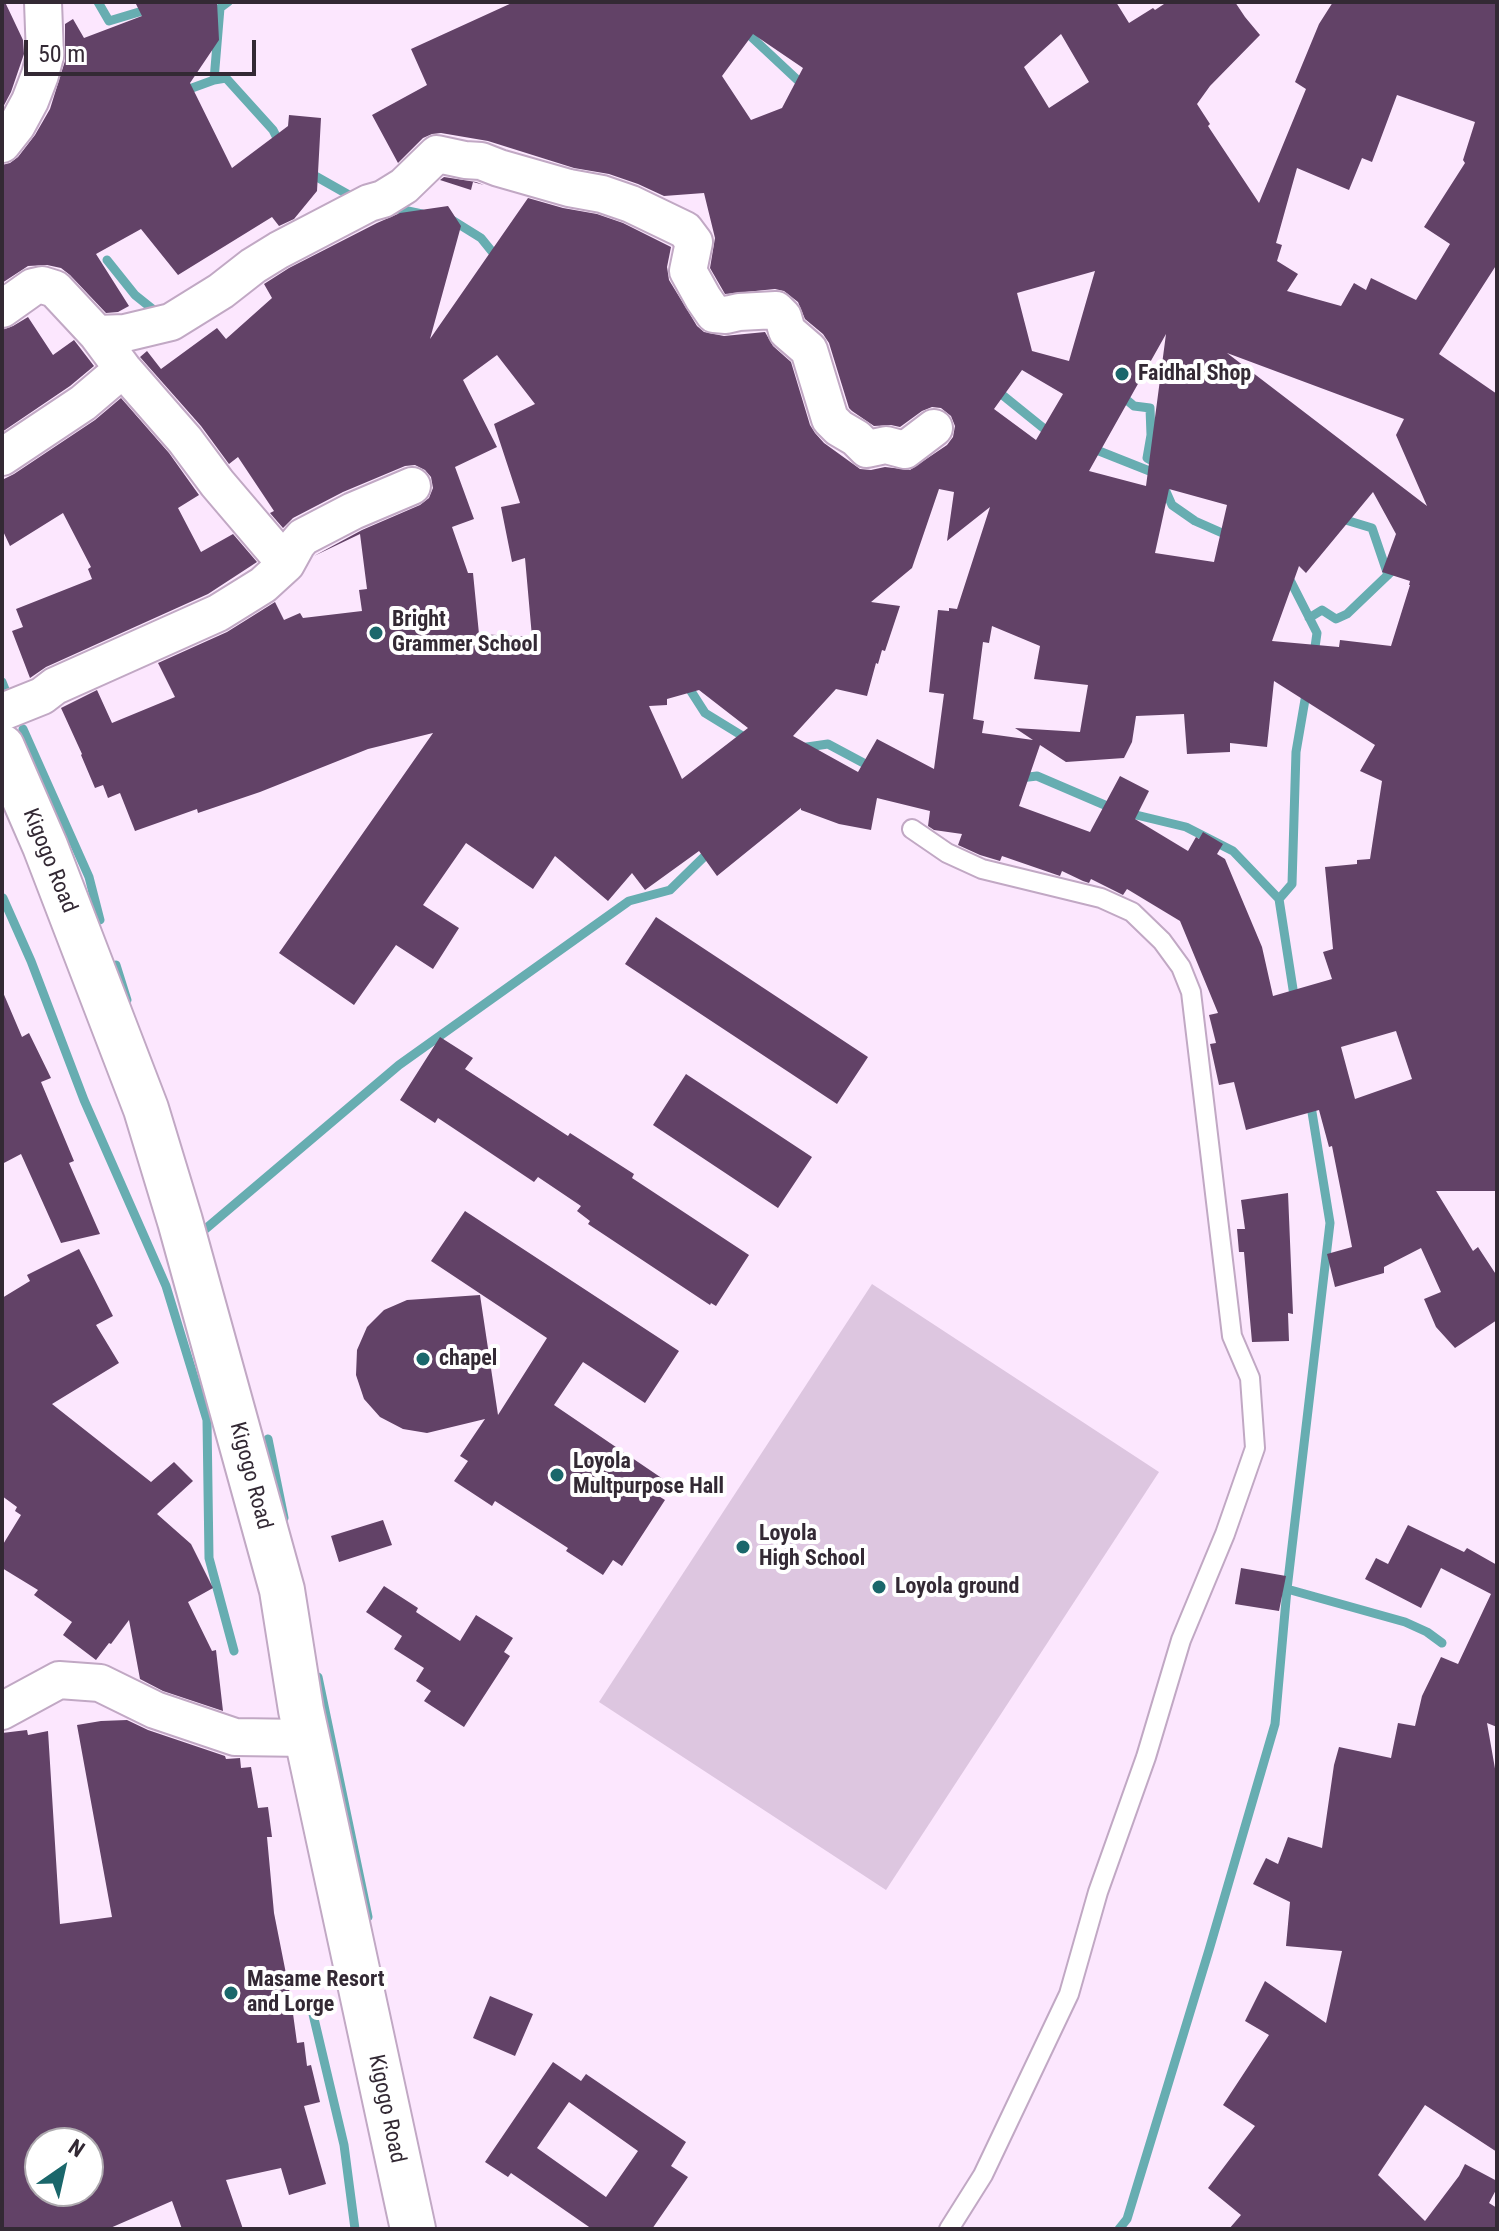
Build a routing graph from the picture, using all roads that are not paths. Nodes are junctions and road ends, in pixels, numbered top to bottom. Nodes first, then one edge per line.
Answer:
1 (43, 2) edge
2 (2, 144) edge
3 (2, 309) edge
4 (97, 334) junction
5 (123, 369) junction
6 (934, 428) dead end
7 (2, 457) edge
8 (412, 486) dead end
9 (286, 564) junction
10 (2, 712) edge
11 (2, 747) edge
12 (912, 829) dead end
13 (2, 1711) edge
14 (307, 1738) junction
15 (413, 2229) edge
16 (949, 2229) edge

1 - 2 street
3 - 4 street
4 - 5 street
4 - 6 street
5 - 7 street
5 - 9 street
8 - 9 street
9 - 10 street
11 - 14 main road, Kigogo Road
12 - 16 lane
13 - 14 street
14 - 15 main road, Kigogo Road

